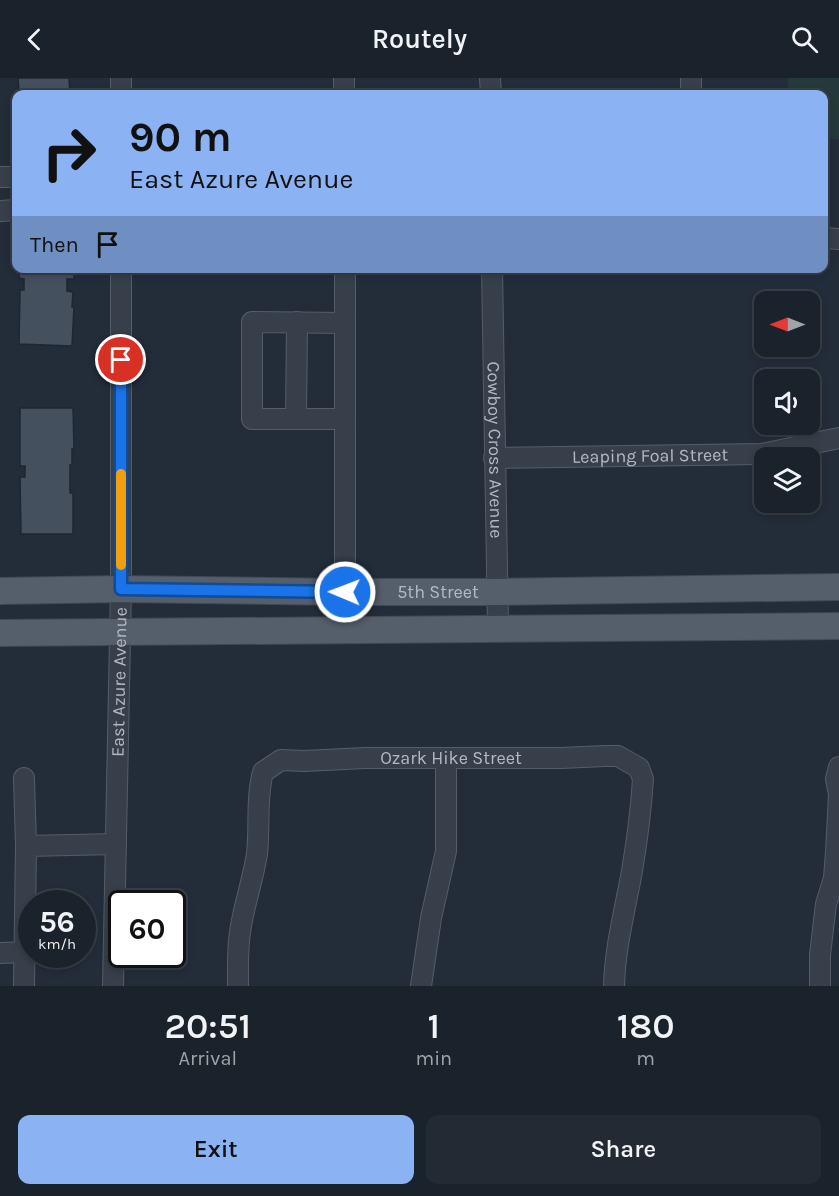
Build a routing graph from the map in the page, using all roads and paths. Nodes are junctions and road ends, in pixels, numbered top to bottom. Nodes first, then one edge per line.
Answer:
1 (121, 273) edge
2 (345, 273) edge
3 (492, 273) edge
4 (297, 322) junction
5 (345, 323) junction
6 (296, 419) junction
7 (345, 419) junction
8 (839, 438) edge
9 (494, 458) junction
10 (839, 587) edge
11 (121, 589) junction
12 (0, 591) edge
13 (345, 592) junction
14 (497, 592) junction
15 (839, 626) edge
16 (498, 629) junction
17 (120, 632) junction
18 (0, 633) edge
19 (446, 758) junction
20 (839, 767) edge
21 (24, 778) dead end
22 (116, 844) junction
23 (26, 846) junction
24 (26, 890) edge
25 (18, 952) edge
26 (0, 953) edge
27 (25, 968) edge
28 (24, 986) edge
29 (113, 986) edge
30 (238, 986) edge
31 (421, 986) edge
32 (614, 986) edge
33 (820, 986) edge

1 - 11 street, East Azure Avenue
2 - 5 street
3 - 9 street, Cowboy Cross Avenue
4 - 5 street
4 - 6 street
4 - 6 street
5 - 7 street
6 - 7 street
7 - 13 street
8 - 9 street, Leaping Foal Street
9 - 14 street, Cowboy Cross Avenue
10 - 14 main road, 5th Street
11 - 12 main road, 5th Street
11 - 13 main road, 5th Street
11 - 17 street, East Azure Avenue
13 - 14 main road, 5th Street
14 - 16 street, Cowboy Cross Avenue
15 - 16 main road, 5th Street
16 - 17 main road, 5th Street
17 - 18 main road, 5th Street
17 - 22 street, East Azure Avenue
19 - 30 street, Ozark Hike Street
19 - 31 street
19 - 32 street, Ozark Hike Street
20 - 33 street
21 - 23 street
22 - 23 street
22 - 29 street, East Azure Avenue
23 - 24 street
25 - 26 street
27 - 28 street

